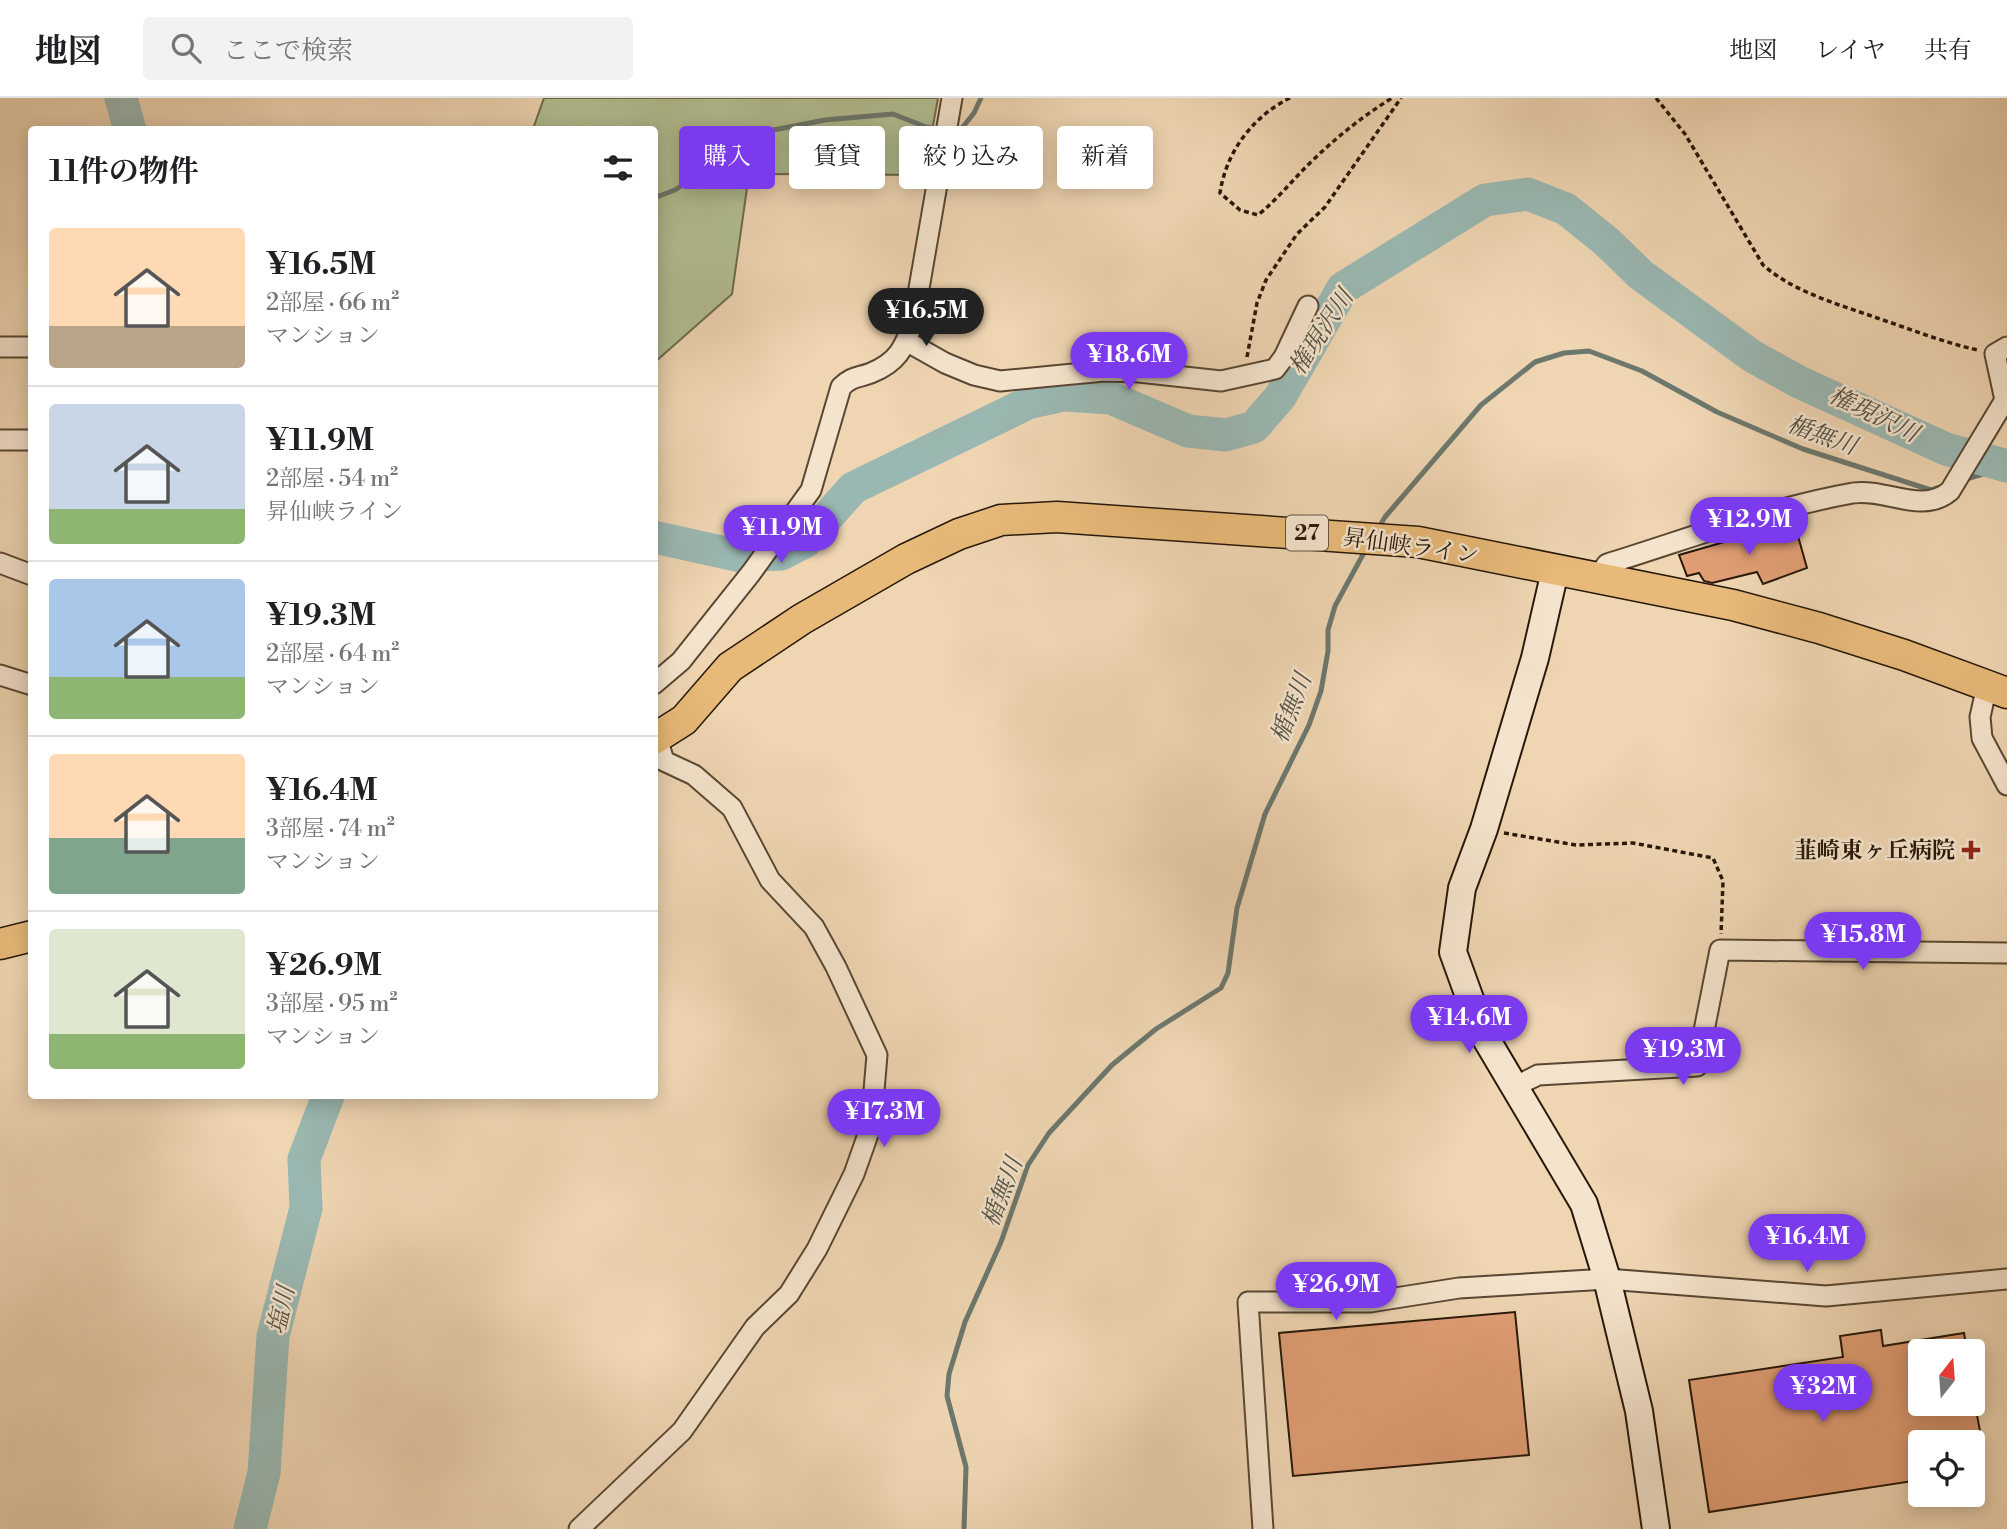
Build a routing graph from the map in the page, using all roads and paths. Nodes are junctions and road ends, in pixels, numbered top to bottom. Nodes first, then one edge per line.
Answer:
1 (952, 98) edge
2 (1290, 98) edge
3 (1392, 98) edge
4 (1401, 98) edge
5 (1656, 98) edge
6 (1308, 306) dead end
7 (906, 341) junction
8 (0, 347) edge
9 (28, 347) edge
10 (2001, 350) edge
11 (1245, 376) junction
12 (0, 440) edge
13 (28, 440) edge
14 (0, 563) edge
15 (1555, 571) junction
16 (28, 574) edge
17 (1598, 577) junction
18 (0, 675) edge
19 (658, 681) edge
20 (28, 684) edge
21 (1997, 690) edge
22 (658, 733) edge
23 (658, 741) edge
24 (2007, 785) edge
25 (1485, 830) junction
26 (28, 937) edge
27 (0, 944) edge
28 (1720, 950) junction
29 (2007, 953) edge
30 (1516, 1086) junction
31 (1607, 1279) junction
32 (2007, 1279) edge
33 (579, 1529) edge
34 (1263, 1529) edge
35 (1656, 1529) edge

1 - 7 street
2 - 3 path
4 - 11 path
5 - 10 path
6 - 11 street
7 - 11 street
7 - 19 street
8 - 9 street
10 - 17 street
12 - 13 street
14 - 16 street
15 - 17 main road, 昇仙峡ライン / 27
15 - 22 main road, 昇仙峡ライン / 27
15 - 25 street
17 - 21 main road, 昇仙峡ライン / 27
18 - 20 street
21 - 24 street
23 - 33 street
25 - 28 path
25 - 30 street
26 - 27 main road
28 - 29 street
28 - 30 street
30 - 31 street
31 - 32 street
31 - 34 street
31 - 35 street

